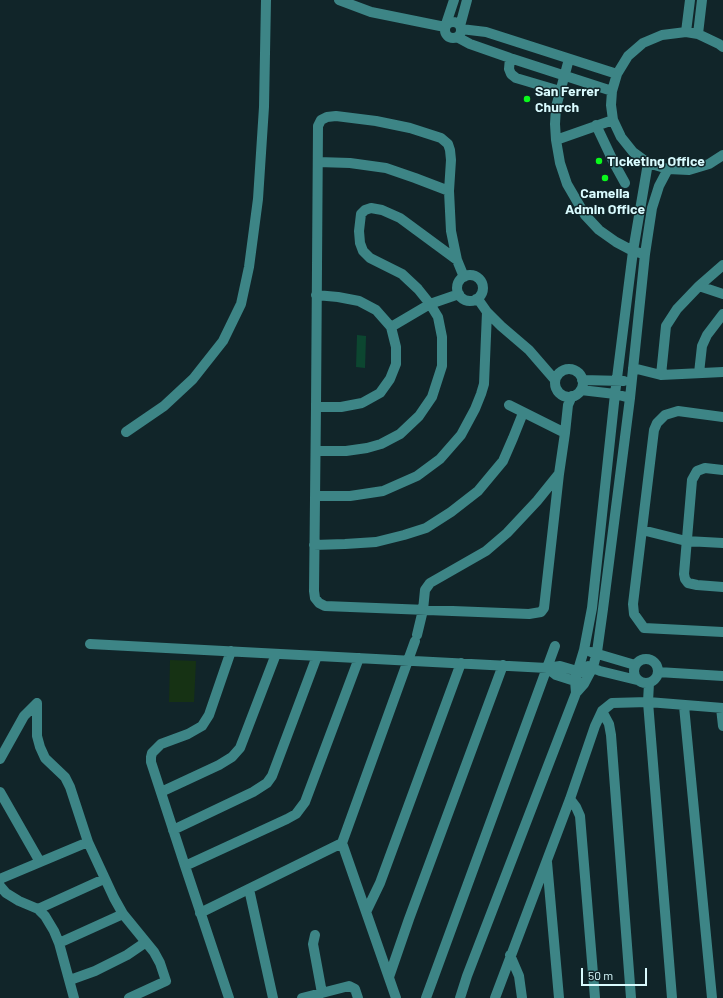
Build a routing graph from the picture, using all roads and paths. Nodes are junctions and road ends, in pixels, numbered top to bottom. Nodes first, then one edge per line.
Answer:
1 (266, 0) edge
2 (339, 0) edge
3 (454, 0) edge
4 (467, 0) edge
5 (690, 0) edge
6 (702, 0) edge
7 (446, 26) junction
8 (460, 30) junction
9 (686, 32) junction
10 (698, 34) junction
11 (723, 47) edge
12 (510, 58) junction
13 (569, 59) junction
14 (617, 74) junction
15 (565, 76) junction
16 (560, 91) junction
17 (612, 91) junction
18 (613, 120) junction
19 (596, 125) junction
20 (556, 140) junction
21 (723, 155) edge
22 (318, 162) junction
23 (648, 163) junction
24 (668, 169) junction
25 (625, 183) dead end
26 (449, 190) junction
27 (633, 252) junction
28 (646, 254) junction
29 (457, 260) junction
30 (723, 265) edge
31 (464, 277) junction
32 (699, 286) junction
33 (459, 294) junction
34 (723, 294) edge
35 (316, 295) junction
36 (476, 299) junction
37 (430, 304) junction
38 (487, 312) junction
39 (723, 314) edge
40 (392, 327) junction
41 (633, 368) junction
42 (723, 372) edge
43 (699, 373) junction
44 (661, 375) junction
45 (555, 380) junction
46 (582, 380) junction
47 (618, 380) junction
48 (632, 383) junction
49 (581, 390) junction
50 (615, 394) junction
51 (572, 396) junction
52 (630, 398) junction
53 (509, 405) dead end
54 (316, 407) junction
55 (523, 413) junction
56 (723, 417) edge
57 (126, 432) dead end
58 (565, 433) junction
59 (316, 451) junction
60 (723, 470) edge
61 (559, 474) junction
62 (316, 496) junction
63 (642, 530) junction
64 (686, 541) junction
65 (723, 543) edge
66 (314, 545) junction
67 (723, 587) edge
68 (423, 610) junction
69 (723, 632) edge
70 (90, 644) dead end
71 (555, 646) dead end
72 (584, 650) junction
73 (230, 651) junction
74 (597, 652) junction
75 (276, 654) junction
76 (317, 656) junction
77 (359, 658) junction
78 (408, 660) junction
79 (461, 663) junction
80 (503, 665) junction
81 (635, 665) junction
82 (547, 668) junction
83 (658, 672) junction
84 (583, 674) junction
85 (723, 676) edge
86 (637, 680) junction
87 (648, 683) junction
88 (648, 702) junction
89 (684, 706) junction
90 (722, 708) edge
91 (602, 712) junction
92 (723, 726) edge
93 (0, 759) edge
94 (0, 792) edge
95 (161, 792) junction
96 (570, 800) junction
97 (173, 830) junction
98 (88, 842) junction
99 (342, 843) junction
100 (547, 860) junction
101 (40, 862) junction
102 (184, 866) junction
103 (0, 879) edge
104 (104, 879) junction
105 (0, 886) edge
106 (249, 889) junction
107 (38, 909) junction
108 (366, 912) junction
109 (200, 913) junction
110 (123, 914) junction
111 (315, 935) dead end
112 (146, 942) junction
113 (59, 944) junction
114 (510, 955) junction
115 (390, 977) junction
116 (70, 980) junction
117 (322, 993) junction
118 (74, 998) edge
119 (129, 998) edge
120 (229, 998) edge
121 (273, 998) edge
122 (302, 998) edge
123 (358, 998) edge
124 (396, 998) edge
125 (426, 998) edge
126 (460, 998) edge
127 (495, 998) edge
128 (522, 998) edge
129 (559, 998) edge
130 (594, 998) edge
131 (631, 998) edge
132 (672, 998) edge
133 (712, 998) edge

1 - 57 street
2 - 7 street
3 - 7 street
4 - 8 street
5 - 9 street
6 - 10 street
7 - 8 street
7 - 8 street
8 - 12 street
8 - 13 street
9 - 10 street
9 - 14 street
10 - 11 street
12 - 15 street
12 - 16 street
13 - 14 street
13 - 15 street
14 - 17 street
15 - 16 street
15 - 17 street
16 - 20 street
17 - 18 street
18 - 19 street
18 - 23 street
19 - 20 street
19 - 25 street
20 - 27 street
21 - 24 street
22 - 26 street
22 - 26 street
22 - 35 street
23 - 24 street
23 - 27 street
24 - 28 street
26 - 29 street
27 - 28 street
27 - 47 street
28 - 41 street
29 - 31 street
29 - 37 street
30 - 32 street
31 - 33 street
31 - 36 street
32 - 34 street
32 - 44 street
33 - 36 street
33 - 37 street
35 - 40 street
35 - 54 street
36 - 38 street
37 - 40 street
37 - 59 street
38 - 45 street
38 - 62 street
39 - 43 street
40 - 54 street
41 - 44 street
41 - 48 street
42 - 43 street
43 - 44 street
45 - 46 street
45 - 51 street
46 - 47 street
46 - 49 street
47 - 48 street
47 - 50 street
48 - 52 street
49 - 50 street
49 - 51 street
50 - 52 street
50 - 72 street
51 - 58 street
52 - 74 street
53 - 55 street
54 - 59 street
55 - 58 street
55 - 66 street
56 - 63 street
58 - 61 street
59 - 62 street
60 - 64 street
61 - 68 street
61 - 68 street
62 - 66 street
63 - 64 street
63 - 69 street
64 - 65 street
64 - 67 street
66 - 68 street
68 - 78 street
70 - 73 street
71 - 82 street
72 - 74 street
72 - 84 street
73 - 75 street
73 - 95 street
74 - 81 street
74 - 84 street
75 - 76 street
75 - 95 street
76 - 77 street
76 - 97 street
77 - 78 street
77 - 102 street
78 - 79 street
78 - 99 street
79 - 80 street
79 - 108 street
80 - 82 street
80 - 115 street
81 - 83 street
81 - 86 street
82 - 84 street
82 - 125 street
83 - 85 street
83 - 87 street
84 - 86 street
84 - 126 street
86 - 87 street
87 - 88 street
88 - 89 street
88 - 91 street
88 - 132 street
89 - 90 street
89 - 133 street
90 - 92 street
91 - 96 street
91 - 131 street
93 - 98 street
94 - 101 street
95 - 97 street
96 - 100 street
96 - 130 street
97 - 102 street
98 - 101 street
98 - 104 street
99 - 106 street
99 - 108 street
100 - 114 street
100 - 129 street
101 - 103 street
102 - 109 street
104 - 107 street
104 - 110 street
105 - 107 street
106 - 109 street
106 - 121 street
107 - 113 street
108 - 115 street
109 - 120 street
110 - 112 street
110 - 113 street
111 - 117 street
112 - 116 street
112 - 119 street
113 - 116 street
114 - 127 street
114 - 128 street
115 - 124 street
116 - 118 street
117 - 122 street
117 - 123 street

